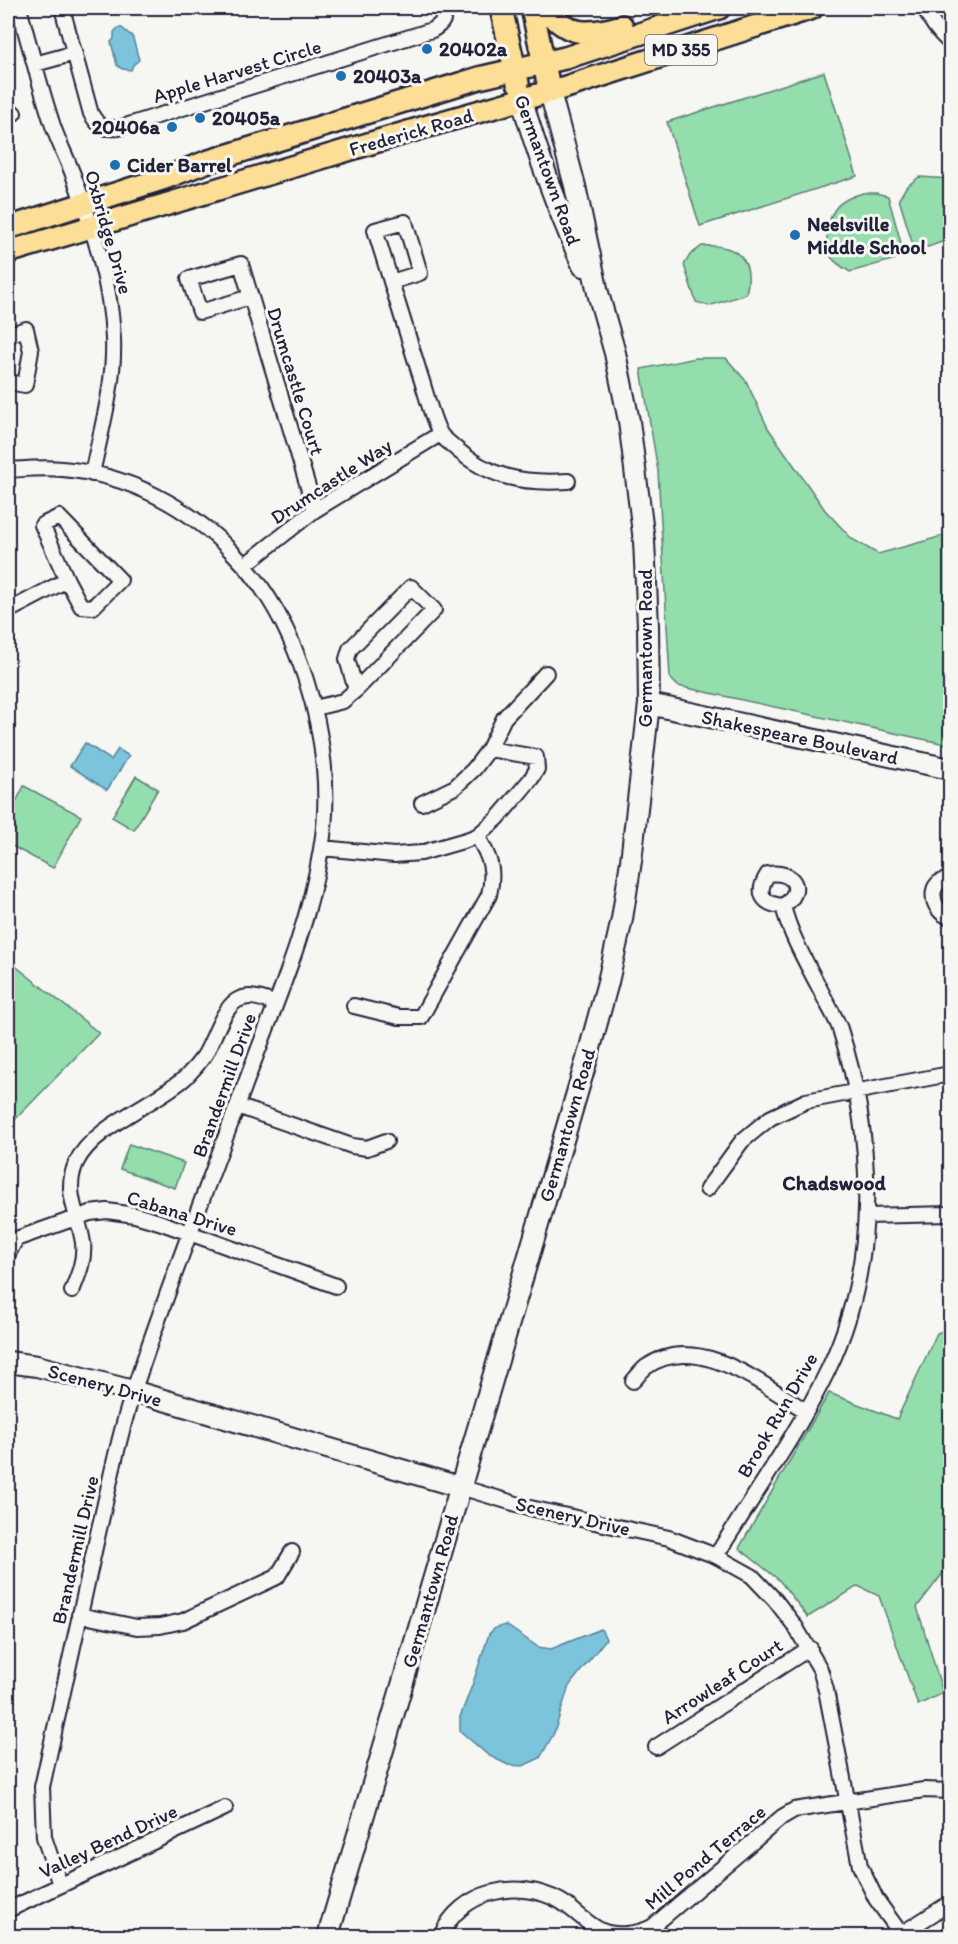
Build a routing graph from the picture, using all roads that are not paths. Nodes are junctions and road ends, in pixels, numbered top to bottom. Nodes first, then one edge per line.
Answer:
1 (19, 8) edge
2 (62, 8) edge
3 (444, 8) edge
4 (501, 8) edge
5 (532, 8) edge
6 (546, 8) edge
7 (719, 8) edge
8 (812, 8) edge
9 (925, 8) edge
10 (667, 25) junction
11 (951, 43) edge
12 (75, 53) junction
13 (544, 63) junction
14 (35, 64) junction
15 (514, 69) junction
16 (550, 92) junction
17 (522, 100) junction
18 (84, 205) junction
19 (8, 228) edge
20 (91, 228) junction
21 (8, 252) edge
22 (391, 282) dead end
23 (598, 293) junction
24 (250, 297) junction
25 (8, 334) edge
26 (8, 382) edge
27 (441, 434) junction
28 (8, 470) edge
29 (92, 474) junction
30 (568, 481) dead end
31 (315, 510) junction
32 (245, 565) junction
33 (67, 580) junction
34 (8, 611) edge
35 (546, 673) dead end
36 (356, 690) junction
37 (649, 704) junction
38 (315, 708) junction
39 (489, 749) junction
40 (951, 769) edge
41 (422, 803) dead end
42 (477, 836) junction
43 (322, 848) junction
44 (951, 880) edge
45 (783, 906) dead end
46 (951, 917) edge
47 (275, 1003) junction
48 (354, 1006) dead end
49 (951, 1074) edge
50 (857, 1092) junction
51 (237, 1106) junction
52 (386, 1141) dead end
53 (707, 1189) dead end
54 (951, 1214) edge
55 (866, 1216) junction
56 (77, 1218) junction
57 (190, 1233) junction
58 (12, 1237) edge
59 (8, 1254) edge
60 (336, 1286) dead end
61 (72, 1292) dead end
62 (8, 1362) edge
63 (633, 1381) dead end
64 (133, 1391) junction
65 (806, 1411) junction
66 (460, 1487) junction
67 (292, 1552) dead end
68 (716, 1556) junction
69 (79, 1615) junction
70 (810, 1648) junction
71 (656, 1747) dead end
72 (951, 1791) edge
73 (846, 1802) junction
74 (225, 1808) dead end
75 (60, 1885) junction
76 (951, 1903) edge
77 (8, 1911) edge
78 (617, 1935) edge
79 (328, 1936) edge
80 (441, 1936) edge

1 - 14 street, Oxbridge Drive
2 - 12 street, Apple Harvest Circle
3 - 12 street, Apple Harvest Circle
4 - 15 main road, Germantown Road
5 - 13 main road, Germantown Road
6 - 10 main road
7 - 10 main road, Frederick Road / MD 355
8 - 16 main road, Frederick Road / MD 355
9 - 11 street
10 - 13 main road, Frederick Road / MD 355
12 - 14 street
13 - 15 main road, Frederick Road / MD 355
13 - 16 main road, Germantown Road
14 - 18 street, Oxbridge Drive
15 - 17 main road, Germantown Road
15 - 18 main road, Frederick Road / MD 355
16 - 17 main road, Frederick Road / MD 355
16 - 23 street, Germantown Road
17 - 20 main road, Frederick Road / MD 355
17 - 23 street, Germantown Road
18 - 19 main road, Frederick Road / MD 355
18 - 20 street, Oxbridge Drive
20 - 21 main road, Frederick Road / MD 355
20 - 29 street, Oxbridge Drive
22 - 27 street
23 - 37 street, Germantown Road
24 - 24 street, Drumcastle Court
24 - 31 street, Drumcastle Court
25 - 26 street
27 - 30 street
27 - 31 street, Drumcastle Way
28 - 29 street, Brandermill Drive
29 - 32 street, Brandermill Drive
31 - 32 street, Drumcastle Way
32 - 38 street, Brandermill Drive
33 - 33 street
33 - 34 street
35 - 39 street
36 - 36 street
36 - 38 street
37 - 40 street, Shakespeare Boulevard
37 - 66 street, Germantown Road
38 - 43 street, Brandermill Drive
39 - 41 street
39 - 42 street
42 - 43 street
42 - 48 street
43 - 47 street, Brandermill Drive
44 - 46 street
45 - 50 street, Brook Run Drive
47 - 51 street, Brandermill Drive
47 - 56 street
49 - 50 street
50 - 53 street
50 - 55 street, Brook Run Drive
51 - 52 street
51 - 57 street, Brandermill Drive
54 - 55 street
55 - 65 street, Brook Run Drive
56 - 57 street, Cabana Drive
56 - 58 street, Cabana Drive
56 - 61 street
57 - 60 street, Cabana Drive
57 - 64 street, Brandermill Drive
58 - 59 street, Cabana Drive
62 - 64 street, Scenery Drive
63 - 65 street
64 - 66 street, Scenery Drive
64 - 69 street, Brandermill Drive
65 - 68 street, Brook Run Drive
66 - 68 street, Scenery Drive
66 - 79 street, Germantown Road
67 - 69 street
68 - 70 street, Scenery Drive
69 - 75 street, Brandermill Drive
70 - 71 street, Arrowleaf Court
70 - 73 street, Scenery Drive
72 - 73 street, Mill Pond Terrace
73 - 76 street, Scenery Drive
73 - 78 street, Mill Pond Terrace
74 - 75 street, Valley Bend Drive
75 - 77 street, Valley Bend Drive
78 - 80 street, Mill Pond Terrace

